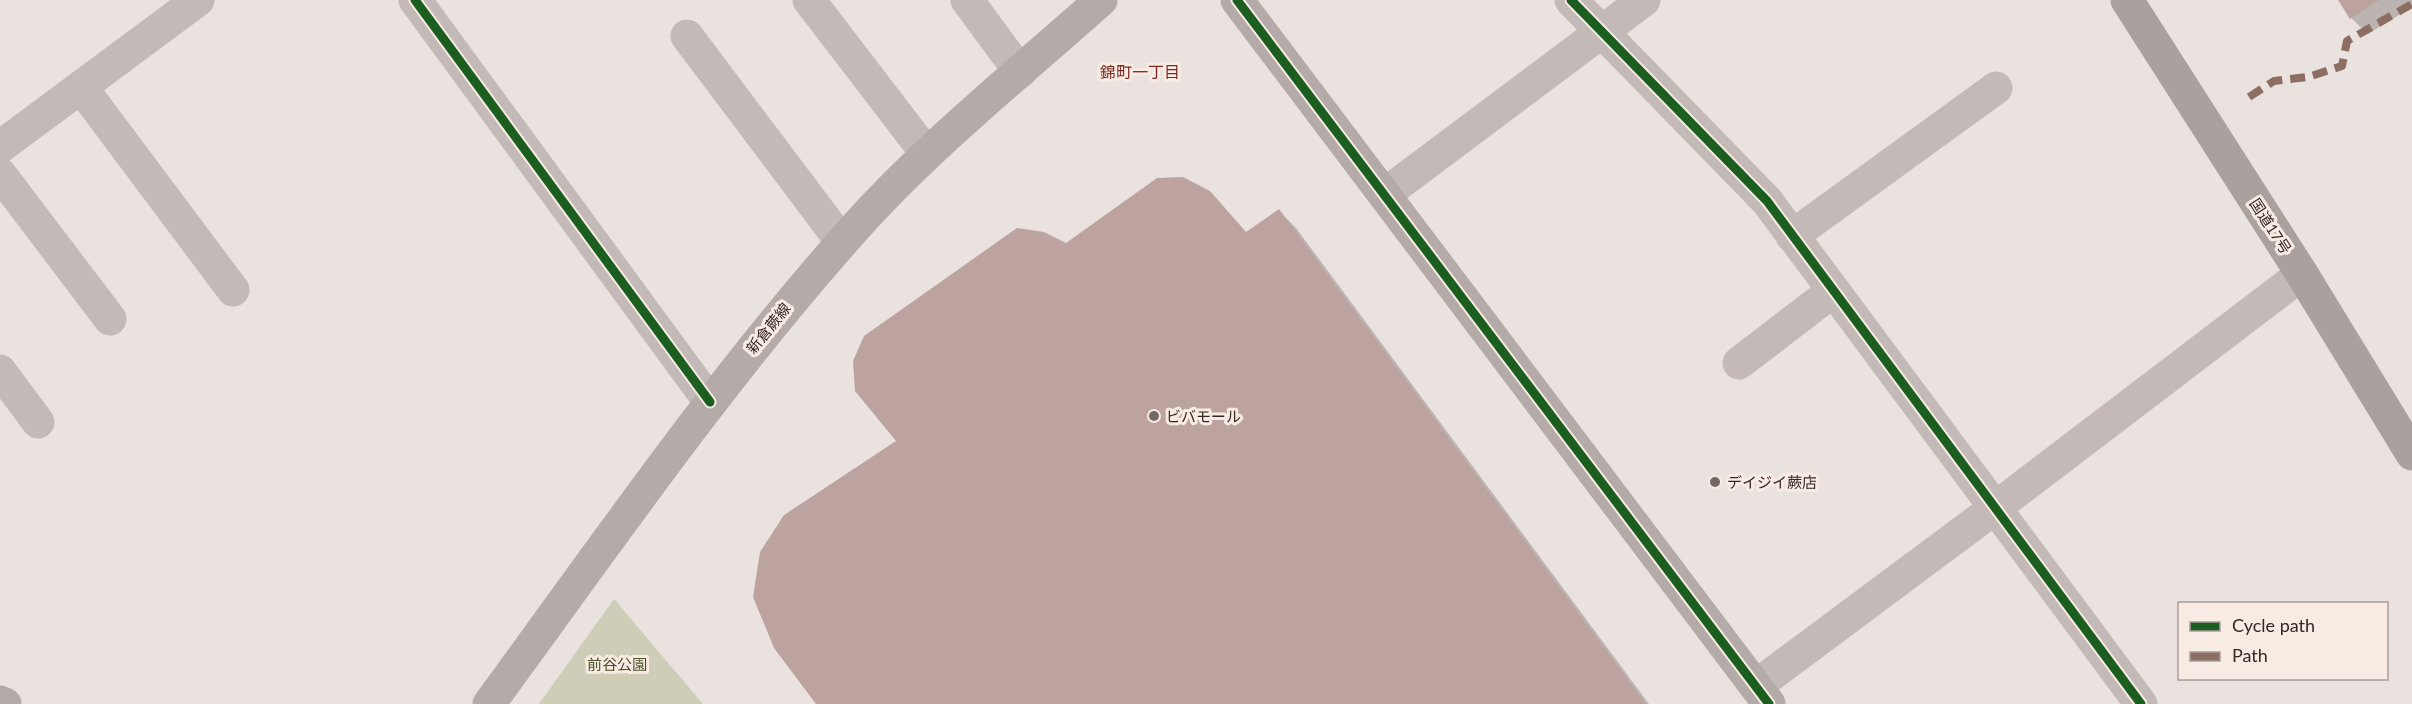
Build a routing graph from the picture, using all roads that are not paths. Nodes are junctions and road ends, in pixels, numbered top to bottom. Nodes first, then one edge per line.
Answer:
1 (198, 0) edge
2 (415, 0) edge
3 (809, 0) edge
4 (967, 0) edge
5 (1101, 0) edge
6 (1237, 0) edge
7 (1571, 0) edge
8 (1644, 0) edge
9 (2127, 0) edge
10 (1602, 31) junction
11 (687, 36) dead end
12 (1020, 72) junction
13 (81, 87) junction
14 (1996, 88) dead end
15 (0, 147) edge
16 (927, 154) junction
17 (0, 174) edge
18 (1385, 194) junction
19 (1792, 236) junction
20 (842, 242) junction
21 (2302, 274) junction
22 (233, 290) dead end
23 (1833, 291) junction
24 (110, 319) dead end
25 (1739, 363) dead end
26 (0, 372) edge
27 (710, 402) junction
28 (38, 422) dead end
29 (2412, 454) edge
30 (1995, 508) junction
31 (1763, 695) edge
32 (0, 702) edge
33 (5, 704) edge
34 (489, 704) edge
35 (2141, 704) edge

1 - 13 street
2 - 27 street
3 - 16 street
4 - 12 street
5 - 12 main road, 新倉蕨線
6 - 18 main road
7 - 10 street
8 - 10 street
9 - 21 highway, 国道17号
10 - 18 street
10 - 19 street
11 - 20 street
12 - 16 main road, 新倉蕨線
13 - 15 street
13 - 22 street
14 - 19 street
16 - 20 main road, 新倉蕨線
17 - 24 street
18 - 31 main road
19 - 23 street
20 - 27 main road, 新倉蕨線
21 - 29 highway, 国道17号
21 - 30 street
23 - 25 street
23 - 30 street
26 - 28 street
27 - 34 main road, 新倉蕨線
30 - 31 street
30 - 35 street
32 - 33 main road

